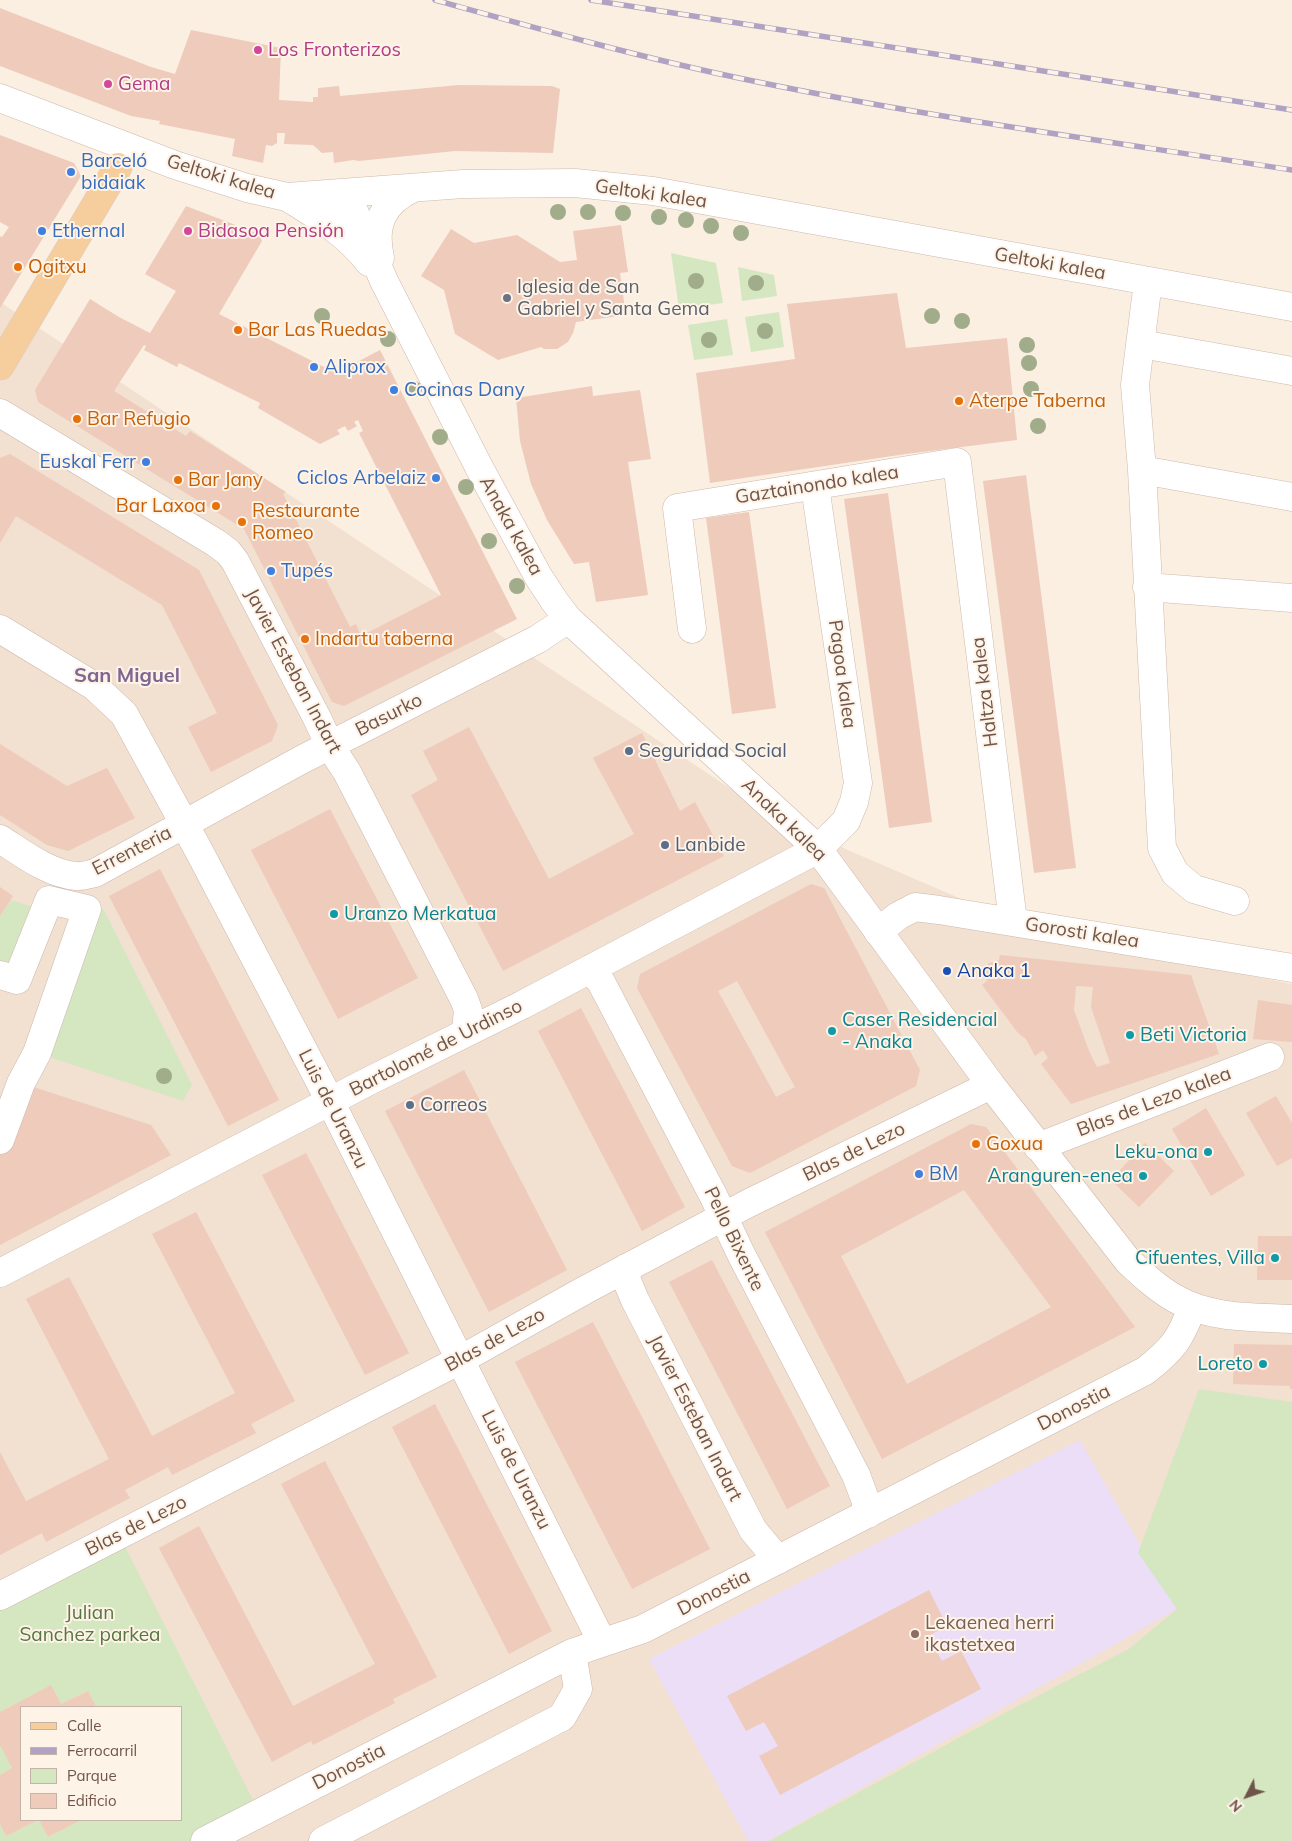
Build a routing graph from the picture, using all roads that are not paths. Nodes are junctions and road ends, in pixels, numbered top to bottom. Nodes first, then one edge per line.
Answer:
1 (0, 98) edge
2 (109, 139) junction
3 (155, 156) junction
4 (118, 167) junction
5 (413, 188) junction
6 (287, 197) junction
7 (347, 197) junction
8 (349, 240) junction
9 (384, 281) junction
10 (1148, 282) junction
11 (1292, 307) edge
12 (1141, 344) junction
13 (0, 366) edge
14 (1292, 372) edge
15 (0, 413) edge
16 (956, 462) joint
17 (1142, 470) junction
18 (815, 486) junction
19 (1292, 496) edge
20 (1147, 588) junction
21 (1292, 598) edge
22 (568, 620) junction
23 (0, 629) edge
24 (692, 629) dead end
25 (330, 746) junction
26 (182, 824) junction
27 (0, 839) edge
28 (818, 849) junction
29 (1235, 901) dead end
30 (1013, 922) junction
31 (878, 932) junction
32 (1292, 968) edge
33 (590, 969) junction
34 (0, 975) edge
35 (466, 1031) junction
36 (1270, 1058) dead end
37 (991, 1085) junction
38 (330, 1101) junction
39 (0, 1140) edge
40 (1038, 1147) junction
41 (723, 1217) junction
42 (626, 1268) junction
43 (0, 1273) edge
44 (1192, 1307) junction
45 (1292, 1319) edge
46 (460, 1360) junction
47 (868, 1514) junction
48 (778, 1560) junction
49 (0, 1596) edge
50 (602, 1642) junction
51 (572, 1653) junction
52 (205, 1841) edge
53 (323, 1841) edge

1 - 2 street, Geltoki kalea
2 - 3 street, Geltoki kalea
2 - 4 street
3 - 4 street, Geltoki kalea
3 - 6 street, Geltoki kalea
4 - 13 main road
5 - 7 street, Geltoki kalea
5 - 9 street, Anaka kalea
5 - 10 street, Geltoki kalea
6 - 7 street, Geltoki kalea
6 - 8 street, Anaka kalea
7 - 8 street, Anaka kalea
7 - 9 street, Anaka kalea
8 - 9 street, Anaka kalea
9 - 22 street, Anaka kalea
10 - 11 street, Geltoki kalea
10 - 12 street
12 - 14 street
12 - 17 street
15 - 25 street, Javier Esteban Indart
16 - 18 street, Gaztainondo kalea
16 - 30 street, Haltza kalea
17 - 19 street
17 - 20 street
18 - 24 street, Gaztainondo kalea
18 - 28 street, Pagoa kalea
20 - 21 street
20 - 29 street
22 - 25 street, Basurko
22 - 28 street, Anaka kalea
23 - 26 street, Luis de Uranzu
25 - 26 street, Basurko
25 - 35 street, Javier Esteban Indart
26 - 27 street, Errenteria
26 - 38 street, Luis de Uranzu
28 - 31 street, Anaka kalea
28 - 33 street, Bartolomé de Urdinso
30 - 31 street, Gorosti kalea
30 - 32 street, Gorosti kalea
31 - 37 street, Anaka kalea
33 - 35 street, Bartolomé de Urdinso
33 - 41 street, Pello Bixente
34 - 39 street
35 - 38 street, Bartolomé de Urdinso
36 - 40 street, Blas de Lezo kalea
37 - 40 street, Anaka kalea
37 - 41 street, Blas de Lezo
38 - 43 street, Bartolomé de Urdinso
38 - 46 street, Luis de Uranzu
40 - 44 street, Anaka kalea
41 - 42 street, Blas de Lezo
41 - 47 street, Pello Bixente
42 - 46 street, Blas de Lezo
42 - 48 street, Javier Esteban Indart
44 - 45 street, Anaka kalea
44 - 47 street, Donostia
46 - 49 street, Blas de Lezo
46 - 50 street, Luis de Uranzu
47 - 48 street, Donostia
48 - 50 street, Donostia
50 - 51 street, Donostia
51 - 52 street, Donostia
51 - 53 street

